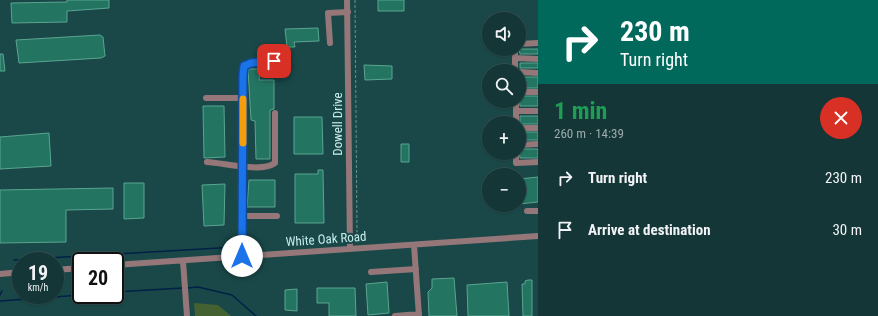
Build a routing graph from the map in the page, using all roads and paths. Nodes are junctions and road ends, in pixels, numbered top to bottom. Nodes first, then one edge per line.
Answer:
1 (348, 0) edge
2 (355, 0) edge
3 (348, 12) junction
4 (330, 43) dead end
5 (526, 44) edge
6 (538, 44) edge
7 (515, 58) joint
8 (538, 59) edge
9 (274, 61) dead end
10 (515, 64) edge
11 (526, 72) edge
12 (538, 72) edge
13 (526, 92) edge
14 (538, 92) edge
15 (206, 98) dead end
16 (243, 98) junction
17 (538, 110) edge
18 (516, 111) joint
19 (275, 113) dead end
20 (516, 116) edge
21 (526, 128) edge
22 (538, 128) edge
23 (538, 144) edge
24 (526, 145) edge
25 (516, 160) edge
26 (207, 162) dead end
27 (538, 162) edge
28 (243, 167) junction
29 (528, 211) dead end
30 (538, 211) edge
31 (242, 216) junction
32 (277, 216) dead end
33 (356, 233) dead end
34 (538, 236) edge
35 (414, 245) junction
36 (350, 248) junction
37 (242, 256) junction
38 (183, 261) junction
39 (124, 264) edge
40 (416, 269) junction
41 (371, 272) dead end
42 (12, 273) edge
43 (0, 274) edge
44 (419, 315) edge
45 (187, 316) edge
46 (395, 316) edge

1 - 3 street, Dowell Drive
2 - 33 path
3 - 4 street
3 - 36 street, Dowell Drive
5 - 6 street
7 - 8 street
7 - 10 street
9 - 16 street
11 - 12 street
13 - 14 street
15 - 16 street
16 - 28 street
17 - 18 street
18 - 20 street
19 - 28 street
21 - 22 street
23 - 24 street
25 - 27 street
26 - 28 street
28 - 31 street
29 - 30 street
31 - 32 street
31 - 37 street
34 - 35 street, White Oak Road
35 - 36 street, White Oak Road
35 - 40 street
36 - 37 street, White Oak Road
37 - 38 street, White Oak Road
38 - 39 street, White Oak Road
38 - 45 street
40 - 41 street
40 - 44 street
42 - 43 street
44 - 46 street

